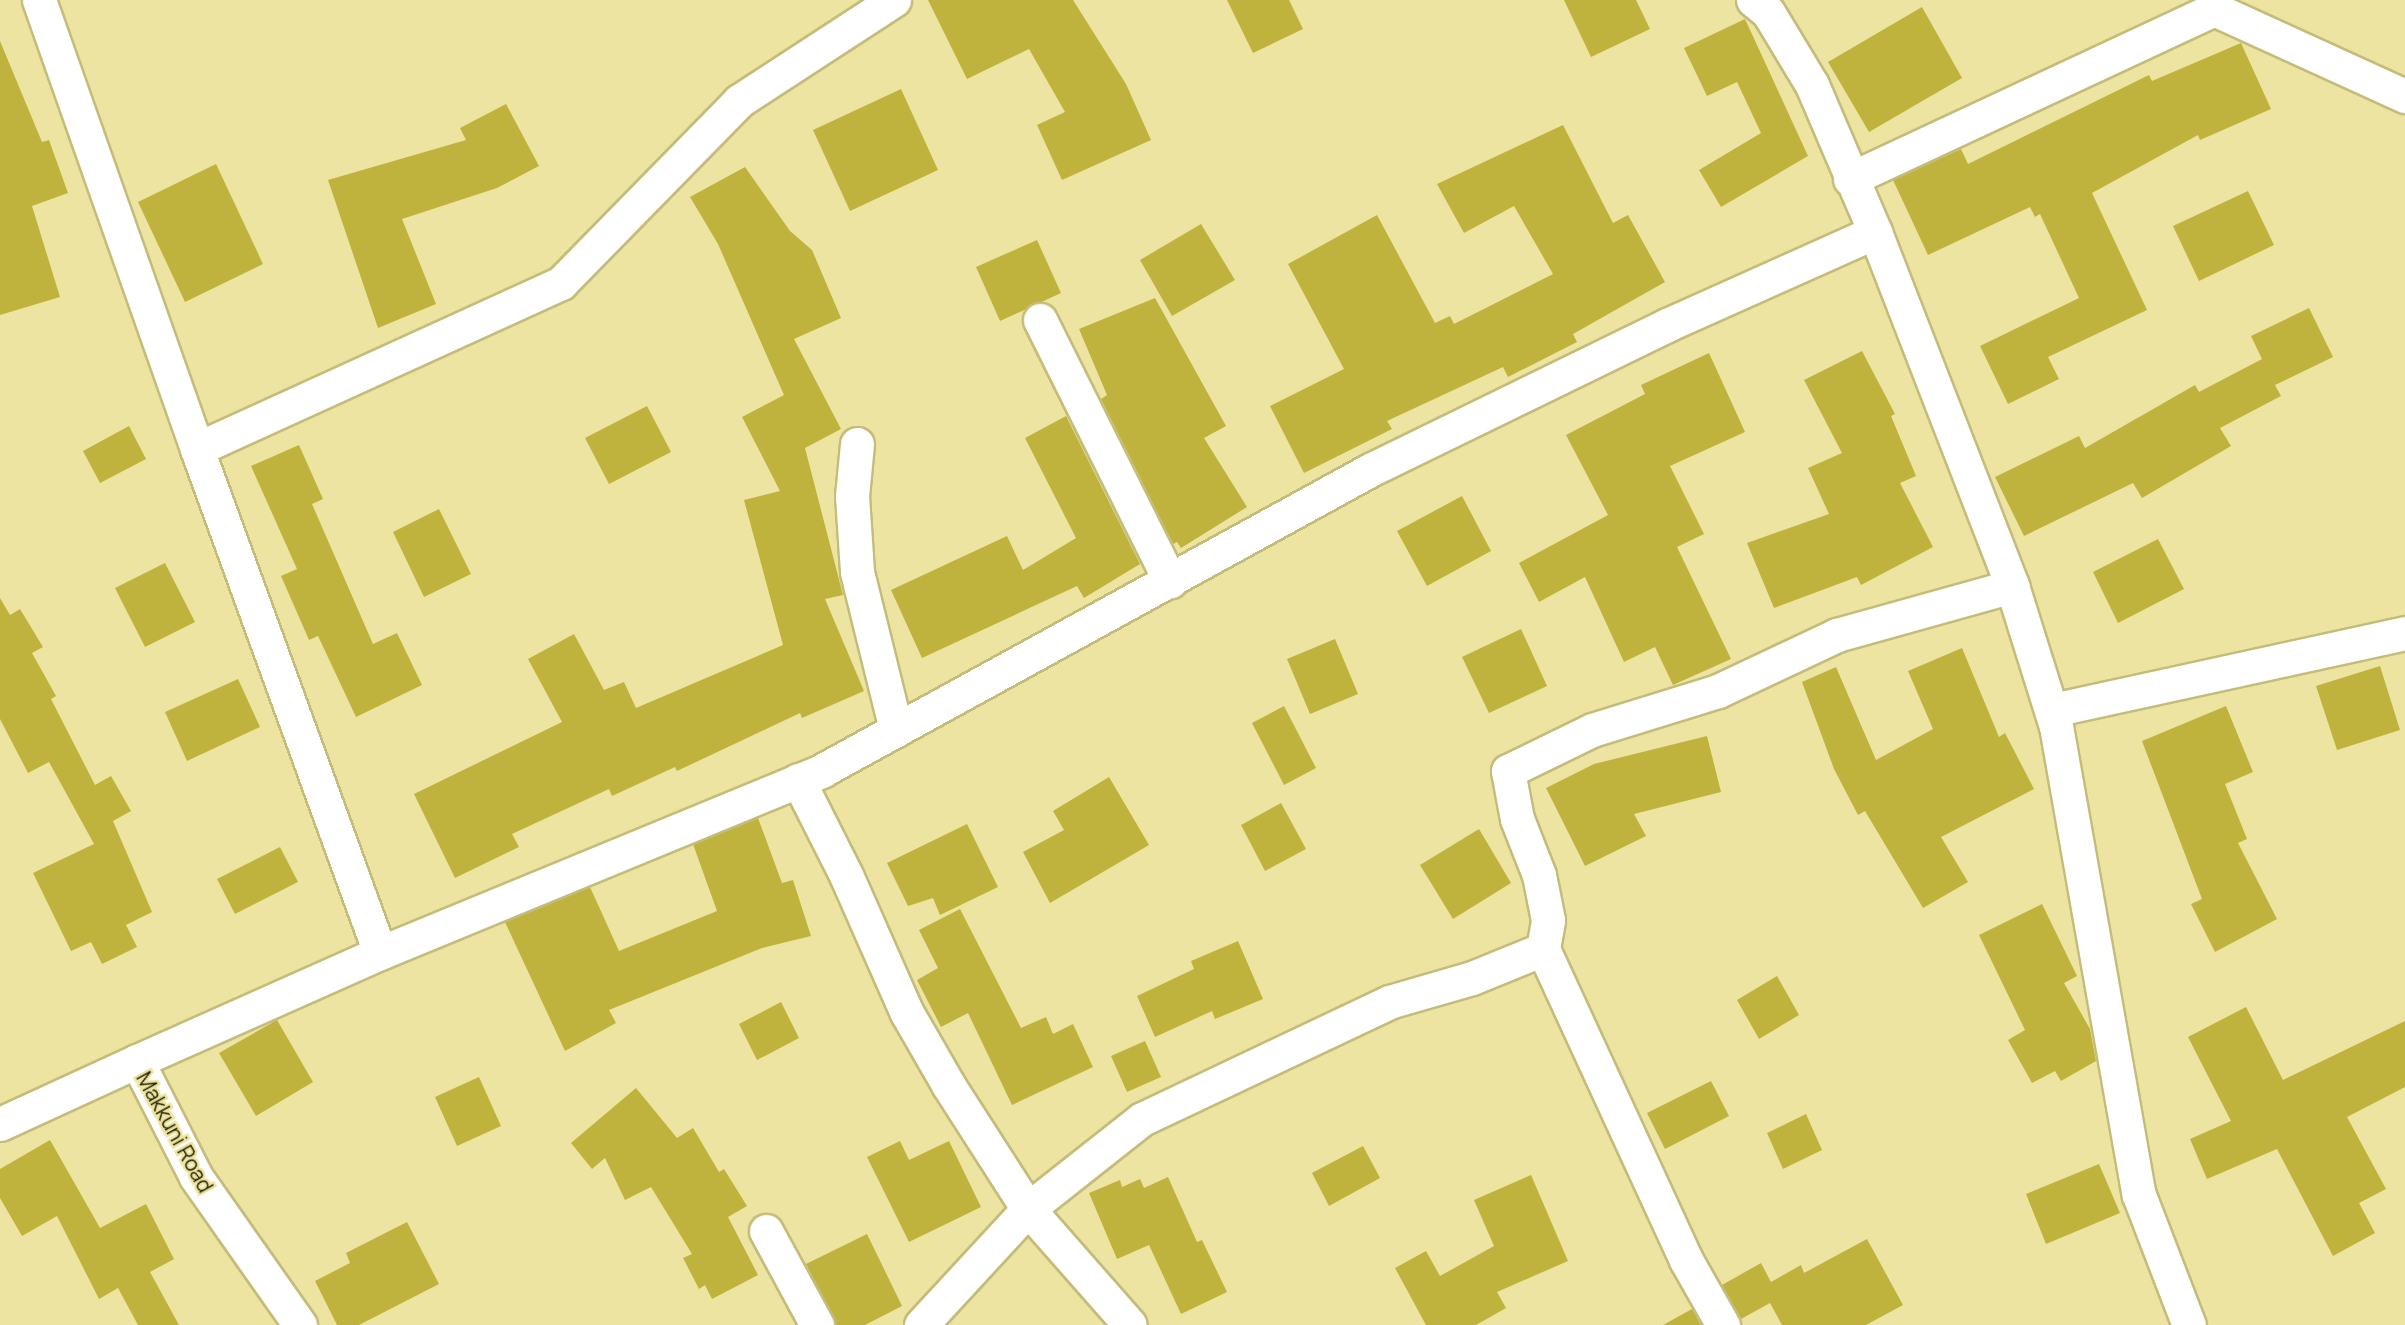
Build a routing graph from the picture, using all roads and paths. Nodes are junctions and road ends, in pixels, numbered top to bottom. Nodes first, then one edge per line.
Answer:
1 (39, 0) edge
2 (894, 0) edge
3 (1753, 0) edge
4 (2405, 96) edge
5 (1850, 179) junction
6 (1875, 232) junction
7 (1040, 320) dead end
8 (857, 444) dead end
9 (197, 449) junction
10 (1170, 581) junction
11 (2012, 586) junction
12 (2405, 633) edge
13 (2052, 710) junction
14 (896, 730) junction
15 (798, 780) junction
16 (1544, 949) junction
17 (380, 953) junction
18 (136, 1061) junction
19 (0, 1124) edge
20 (1028, 1209) junction
21 (766, 1231) dead end
22 (300, 1325) edge
23 (817, 1325) edge
24 (921, 1325) edge
25 (1130, 1325) edge
26 (1723, 1325) edge
27 (2189, 1325) edge

1 - 9 street
2 - 9 street
3 - 5 street
4 - 5 street
5 - 6 street
6 - 10 street
6 - 11 street
7 - 10 street
8 - 14 street
9 - 17 street
10 - 14 street
11 - 13 street
11 - 16 street
12 - 13 street
13 - 27 street
14 - 15 street
15 - 17 street
15 - 20 street
16 - 20 street
16 - 26 street
17 - 18 street
18 - 19 street, Makkuni Road
18 - 22 street, Makkuni Road
20 - 24 street
20 - 25 street
21 - 23 street

